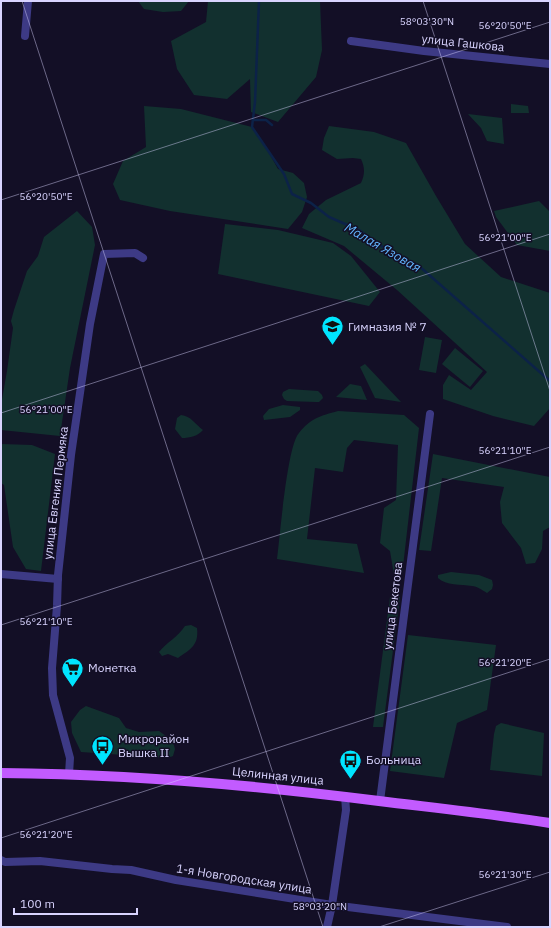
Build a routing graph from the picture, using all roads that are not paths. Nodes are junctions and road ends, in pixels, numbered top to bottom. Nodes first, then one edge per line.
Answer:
1 (28, 1) edge
2 (25, 36) dead end
3 (351, 40) dead end
4 (550, 64) edge
5 (143, 258) dead end
6 (430, 414) dead end
7 (1, 574) edge
8 (58, 580) junction
9 (1, 773) edge
10 (69, 774) junction
11 (1, 778) edge
12 (345, 796) junction
13 (380, 801) junction
14 (550, 823) edge
15 (1, 860) edge
16 (332, 905) junction
17 (327, 927) edge
18 (507, 927) edge

1 - 2 street
3 - 4 street, улица Гашкова
5 - 8 street, улица Евгения Пермяка
6 - 13 street, улица Бекетова
7 - 8 street
8 - 10 street, улица Евгения Пермяка
9 - 10 main road, Целинная улица
9 - 11 street
10 - 12 main road, Целинная улица
12 - 13 main road, Целинная улица
12 - 16 street
13 - 14 main road, Целинная улица
15 - 16 street, 1-я Новгородская улица
16 - 17 street
16 - 18 street, 1-я Новгородская улица

